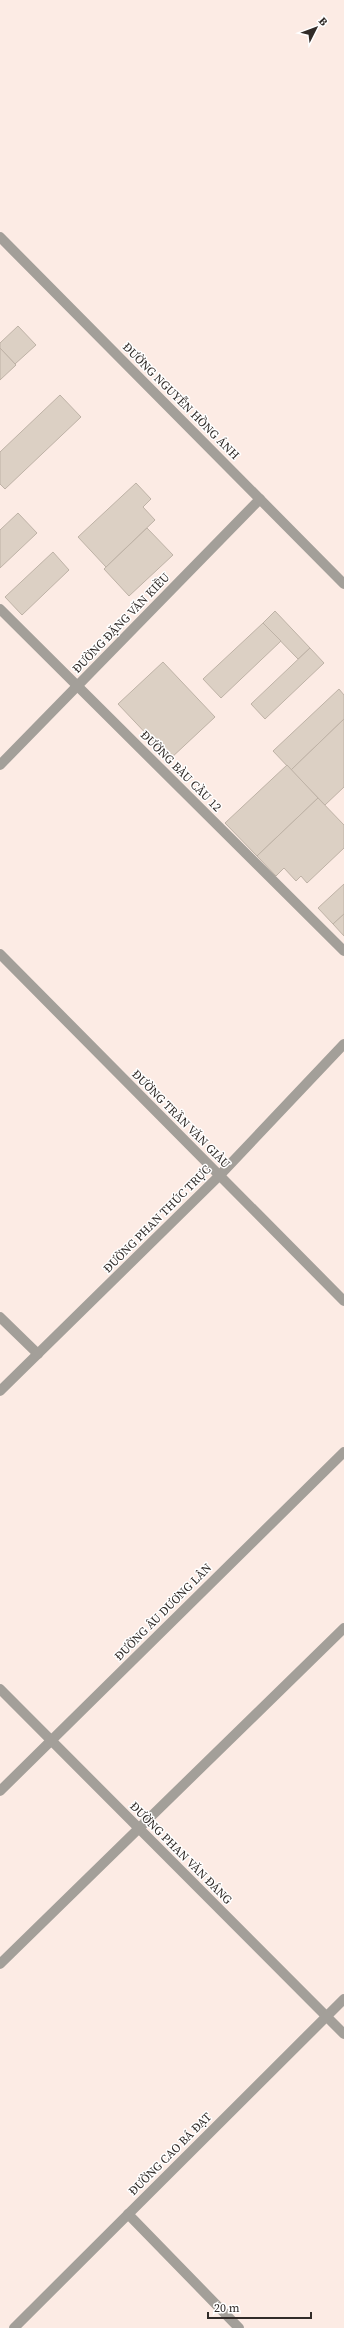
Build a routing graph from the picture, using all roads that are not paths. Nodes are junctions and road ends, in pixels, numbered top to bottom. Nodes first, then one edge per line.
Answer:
1 (0, 237) edge
2 (260, 498) junction
3 (344, 584) edge
4 (0, 609) edge
5 (77, 686) junction
6 (0, 765) edge
7 (344, 951) edge
8 (0, 954) edge
9 (344, 1044) edge
10 (219, 1176) junction
11 (344, 1301) edge
12 (0, 1316) edge
13 (38, 1354) junction
14 (0, 1391) edge
15 (344, 1452) edge
16 (344, 1628) edge
17 (0, 1689) edge
18 (51, 1742) junction
19 (0, 1791) edge
20 (138, 1829) junction
21 (0, 1964) edge
22 (344, 1999) edge
23 (326, 2017) junction
24 (344, 2034) edge
25 (128, 2214) junction
26 (14, 2328) edge
27 (239, 2328) edge

1 - 2 street, ĐƯỜNG NGUYỄN HỒNG ÁNH
2 - 3 street, ĐƯỜNG NGUYỄN HỒNG ÁNH
2 - 5 street, ĐƯỜNG ĐẶNG VĂN KIỀU
4 - 5 street, ĐƯỜNG BÀU CẦU 12
5 - 6 street, ĐƯỜNG ĐẶNG VĂN KIỀU
5 - 7 street, ĐƯỜNG BÀU CẦU 12
8 - 10 street, ĐƯỜNG TRẦN VĂN GIÀU
9 - 10 street, ĐƯỜNG PHAN THÚC TRỰC
10 - 11 street, ĐƯỜNG TRẦN VĂN GIÀU
10 - 13 street, ĐƯỜNG PHAN THÚC TRỰC
12 - 13 street
13 - 14 street, ĐƯỜNG PHAN THÚC TRỰC
15 - 18 street, ĐƯỜNG ÂU DƯƠNG LÂN
16 - 20 street
17 - 18 street, ĐƯỜNG PHAN VĂN ĐÁNG
18 - 19 street, ĐƯỜNG ÂU DƯƠNG LÂN
18 - 20 street, ĐƯỜNG PHAN VĂN ĐÁNG
20 - 21 street
20 - 23 street, ĐƯỜNG PHAN VĂN ĐÁNG
22 - 23 street, ĐƯỜNG CAO BÁ ĐẠT
23 - 24 street, ĐƯỜNG PHAN VĂN ĐÁNG
23 - 25 street, ĐƯỜNG CAO BÁ ĐẠT
25 - 26 street, ĐƯỜNG CAO BÁ ĐẠT
25 - 27 street

